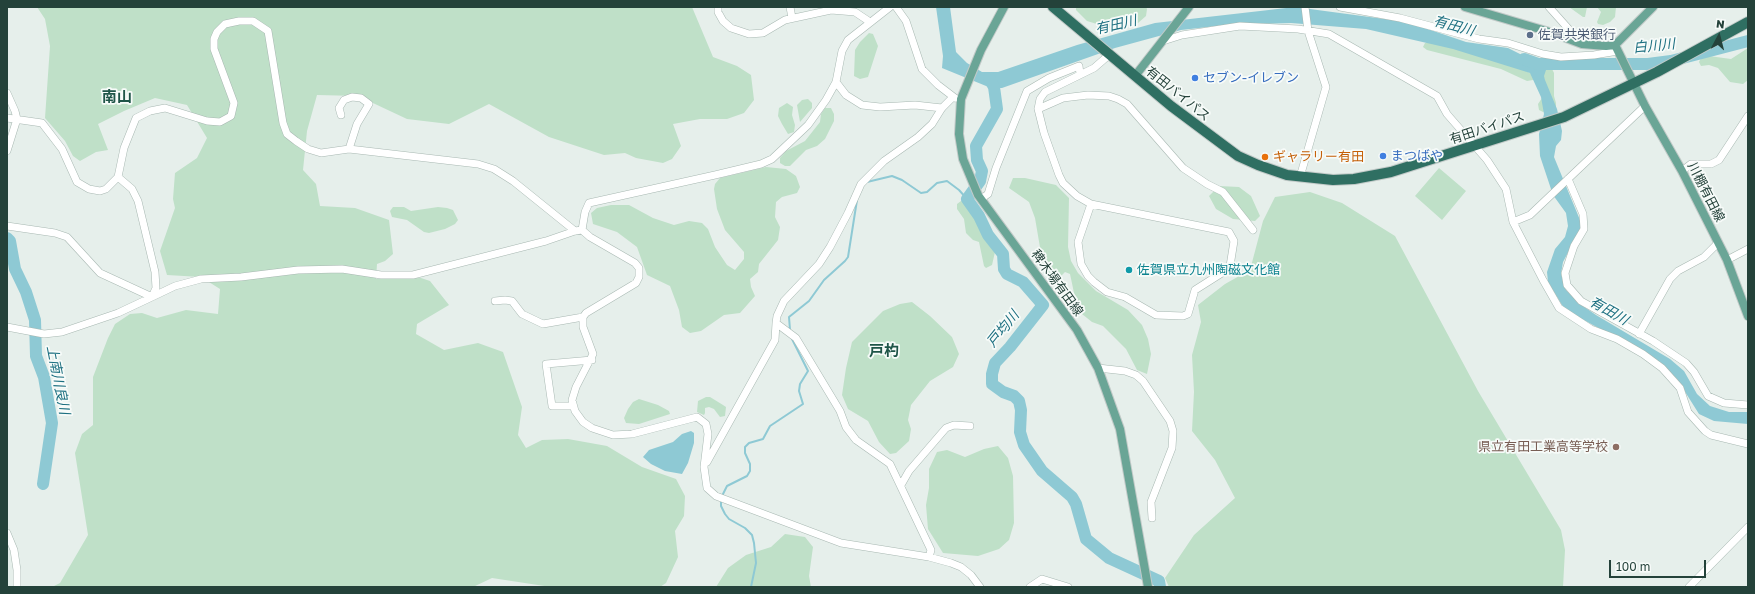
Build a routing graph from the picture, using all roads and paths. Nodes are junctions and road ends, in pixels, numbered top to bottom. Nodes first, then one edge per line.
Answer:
1 (718, 7) edge
2 (790, 7) edge
3 (890, 7) edge
4 (1004, 7) edge
5 (1053, 7) edge
6 (1190, 7) edge
7 (1305, 7) edge
8 (1340, 7) edge
9 (1465, 7) edge
10 (1549, 7) edge
11 (1653, 7) edge
12 (898, 8) edge
13 (792, 18) junction
14 (870, 22) junction
15 (1748, 22) edge
16 (1307, 27) junction
17 (1163, 41) junction
18 (1582, 44) junction
19 (1617, 48) junction
20 (1108, 54) junction
21 (1080, 74) junction
22 (1135, 76) junction
23 (836, 82) junction
24 (1634, 83) junction
25 (7, 93) edge
26 (953, 97) junction
27 (962, 99) junction
28 (1645, 106) junction
29 (942, 108) junction
30 (1038, 109) junction
31 (341, 115) dead end
32 (1748, 116) edge
33 (12, 119) edge
34 (1475, 146) junction
35 (349, 149) junction
36 (7, 151) edge
37 (1682, 171) junction
38 (118, 177) junction
39 (1300, 177) junction
40 (1568, 179) junction
41 (980, 197) junction
42 (1091, 204) junction
43 (1513, 222) junction
44 (7, 226) edge
45 (578, 230) junction
46 (1253, 230) dead end
47 (1718, 243) junction
48 (1748, 249) edge
49 (1727, 260) junction
50 (152, 297) junction
51 (495, 301) dead end
52 (1748, 316) edge
53 (583, 317) junction
54 (776, 323) junction
55 (7, 327) edge
56 (1639, 334) junction
57 (592, 360) junction
58 (1098, 368) junction
59 (1748, 405) edge
60 (573, 406) junction
61 (970, 426) dead end
62 (1748, 444) edge
63 (704, 467) junction
64 (901, 485) junction
65 (1152, 518) dead end
66 (1748, 527) edge
67 (7, 533) edge
68 (929, 557) junction
69 (1147, 584) edge
70 (17, 587) edge
71 (980, 587) edge
72 (1030, 587) edge
73 (1068, 587) edge
74 (1689, 587) edge

1 - 13 street
2 - 13 street
3 - 14 street
4 - 27 main road, 稗木場有田線
5 - 20 highway, 有田バイパス
6 - 17 main road
7 - 16 street
8 - 19 street
9 - 18 main road
10 - 18 street
11 - 19 main road
12 - 26 street
13 - 14 street
14 - 23 street
15 - 24 highway, 有田バイパス
16 - 17 street
16 - 34 street
16 - 39 street
17 - 22 main road
18 - 19 main road
19 - 24 main road, 川棚有田線
20 - 21 street
20 - 22 highway, 有田バイパス
21 - 30 street
21 - 41 street
22 - 39 highway, 有田バイパス
23 - 29 street
23 - 45 street
24 - 28 main road, 川棚有田線
24 - 34 highway, 有田バイパス
25 - 33 street
26 - 27 street
26 - 29 street
27 - 41 main road, 稗木場有田線
28 - 37 main road, 川棚有田線
28 - 40 street
29 - 54 street
30 - 42 street
30 - 46 street
31 - 35 street
32 - 37 street
33 - 36 street
33 - 38 street
34 - 39 highway, 有田バイパス
34 - 43 street
35 - 38 street
35 - 45 street
37 - 47 main road, 川棚有田線
38 - 50 street
40 - 43 street
40 - 56 street
41 - 58 main road, 稗木場有田線
42 - 42 street
43 - 62 street
44 - 50 street
45 - 50 street
45 - 53 street
47 - 49 main road, 川棚有田線
47 - 56 street
48 - 49 street
49 - 52 main road, 川棚有田線
50 - 55 street
51 - 53 street
53 - 57 street
54 - 63 street
54 - 64 street
56 - 59 street
57 - 60 street
57 - 60 street
58 - 65 street
58 - 69 main road, 稗木場有田線
60 - 63 street
61 - 64 street
63 - 68 street
64 - 68 street
66 - 74 street
67 - 70 street
68 - 71 street
72 - 73 street

